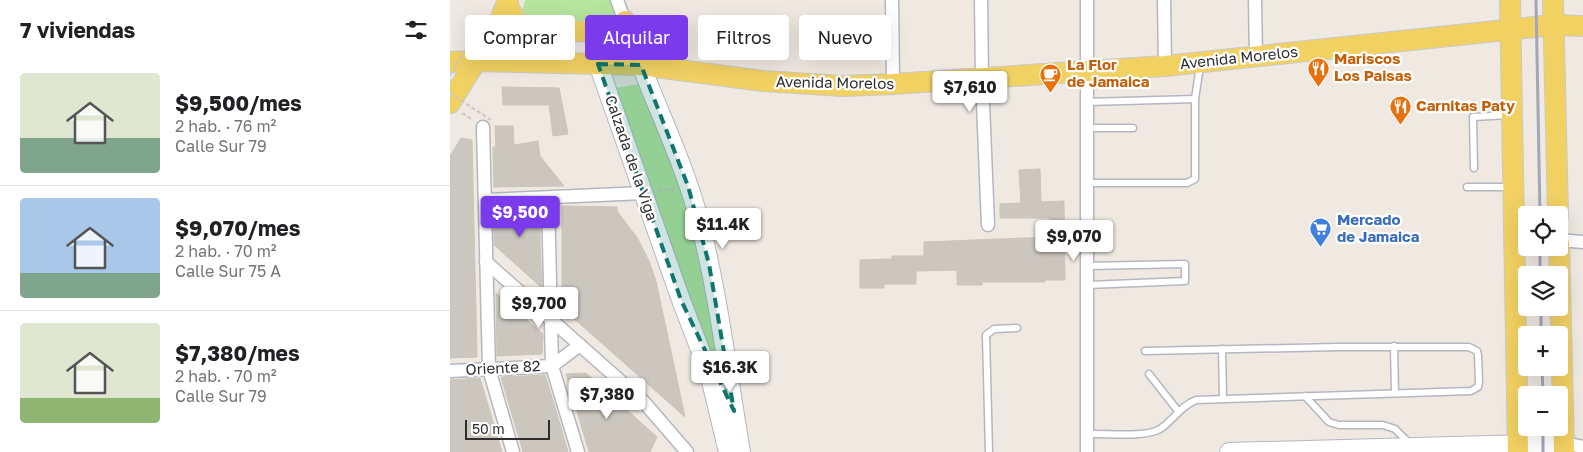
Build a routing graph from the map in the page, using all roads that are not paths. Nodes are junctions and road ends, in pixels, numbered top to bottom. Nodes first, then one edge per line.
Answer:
1 (617, 0) edge
2 (892, 0) edge
3 (981, 0) edge
4 (1087, 0) edge
5 (1164, 0) edge
6 (1255, 0) edge
7 (1510, 0) edge
8 (1553, 0) edge
9 (508, 2) edge
10 (502, 15) edge
11 (622, 15) edge
12 (1553, 25) junction
13 (1583, 26) edge
14 (1511, 30) junction
15 (585, 31) edge
16 (465, 55) edge
17 (1256, 57) junction
18 (469, 60) edge
19 (556, 60) edge
20 (639, 60) edge
21 (450, 62) edge
22 (1201, 62) junction
23 (598, 64) junction
24 (641, 65) junction
25 (1164, 66) junction
26 (1087, 72) junction
27 (982, 79) junction
28 (893, 84) junction
29 (1195, 99) junction
30 (1087, 102) junction
31 (454, 107) edge
32 (1512, 114) junction
33 (487, 123) road end
34 (1088, 128) junction
35 (1134, 128) dead end
36 (1474, 168) dead end
37 (1088, 184) junction
38 (1467, 187) dead end
39 (1513, 187) junction
40 (644, 194) junction
41 (548, 198) junction
42 (486, 200) junction
43 (1558, 206) edge
44 (988, 225) dead end
45 (1568, 242) edge
46 (1583, 242) edge
47 (1560, 256) edge
48 (486, 262) junction
49 (1088, 266) junction
50 (1088, 285) junction
51 (552, 321) junction
52 (1017, 328) dead end
53 (699, 343) junction
54 (580, 345) junction
55 (1394, 346) junction
56 (1222, 349) junction
57 (1145, 351) dead end
58 (552, 366) junction
59 (488, 369) junction
60 (450, 370) edge
61 (1149, 374) dead end
62 (1396, 393) junction
63 (1304, 396) junction
64 (1223, 398) junction
65 (734, 411) junction
66 (1178, 411) junction
67 (1087, 434) junction
68 (1413, 447) junction
69 (1570, 447) edge
70 (1518, 448) edge
71 (1299, 451) edge
72 (512, 452) edge
73 (578, 452) edge
74 (687, 452) edge
75 (728, 452) edge
76 (741, 452) edge
77 (989, 452) edge
78 (1087, 452) edge
79 (1229, 452) edge
80 (1244, 452) edge

1 - 11 street
2 - 28 street
3 - 27 street
4 - 26 street
5 - 25 street
6 - 17 street
7 - 14 main road
8 - 12 main road
9 - 10 main road
9 - 15 main road
12 - 13 main road, Avenida Morelos
12 - 14 main road, Avenida Morelos
12 - 43 main road
14 - 17 main road, Avenida Morelos
14 - 32 main road
16 - 21 main road, Avenida Morelos
17 - 22 main road, Avenida Morelos
18 - 31 main road
19 - 23 main road, Avenida Morelos
20 - 24 street
22 - 25 main road, Avenida Morelos
22 - 29 lane
23 - 24 main road, Avenida Morelos
23 - 40 main road, Calzada de la Viga
24 - 28 main road, Avenida Morelos
24 - 65 main road
25 - 26 main road, Avenida Morelos
26 - 27 main road, Avenida Morelos
26 - 30 street
27 - 28 main road, Avenida Morelos
27 - 44 street
29 - 30 lane
29 - 37 lane
30 - 34 street
32 - 36 lane
32 - 39 main road
33 - 42 street
34 - 35 lane
34 - 37 street
37 - 49 street
38 - 39 lane
39 - 70 main road
40 - 41 street
40 - 53 main road, Calzada de la Viga
41 - 42 street
41 - 51 street
42 - 48 street
45 - 46 street
47 - 69 main road
48 - 51 street
48 - 59 street
49 - 50 street
49 - 50 lane
50 - 67 street
51 - 54 street
51 - 58 street
52 - 77 lane
53 - 65 main road
53 - 75 main road, Calzada de la Viga
54 - 58 street, Oriente 82
54 - 74 street
55 - 56 lane
55 - 62 lane
55 - 62 lane
56 - 57 lane
56 - 64 lane
58 - 59 street, Oriente 82
58 - 73 street
59 - 60 street, Oriente 82
59 - 72 street
61 - 66 lane
62 - 63 lane
63 - 64 lane
63 - 68 lane
64 - 66 lane
65 - 76 main road
66 - 67 lane
67 - 78 street
68 - 70 main road
68 - 71 main road
69 - 70 main road
71 - 80 main road
79 - 80 main road

